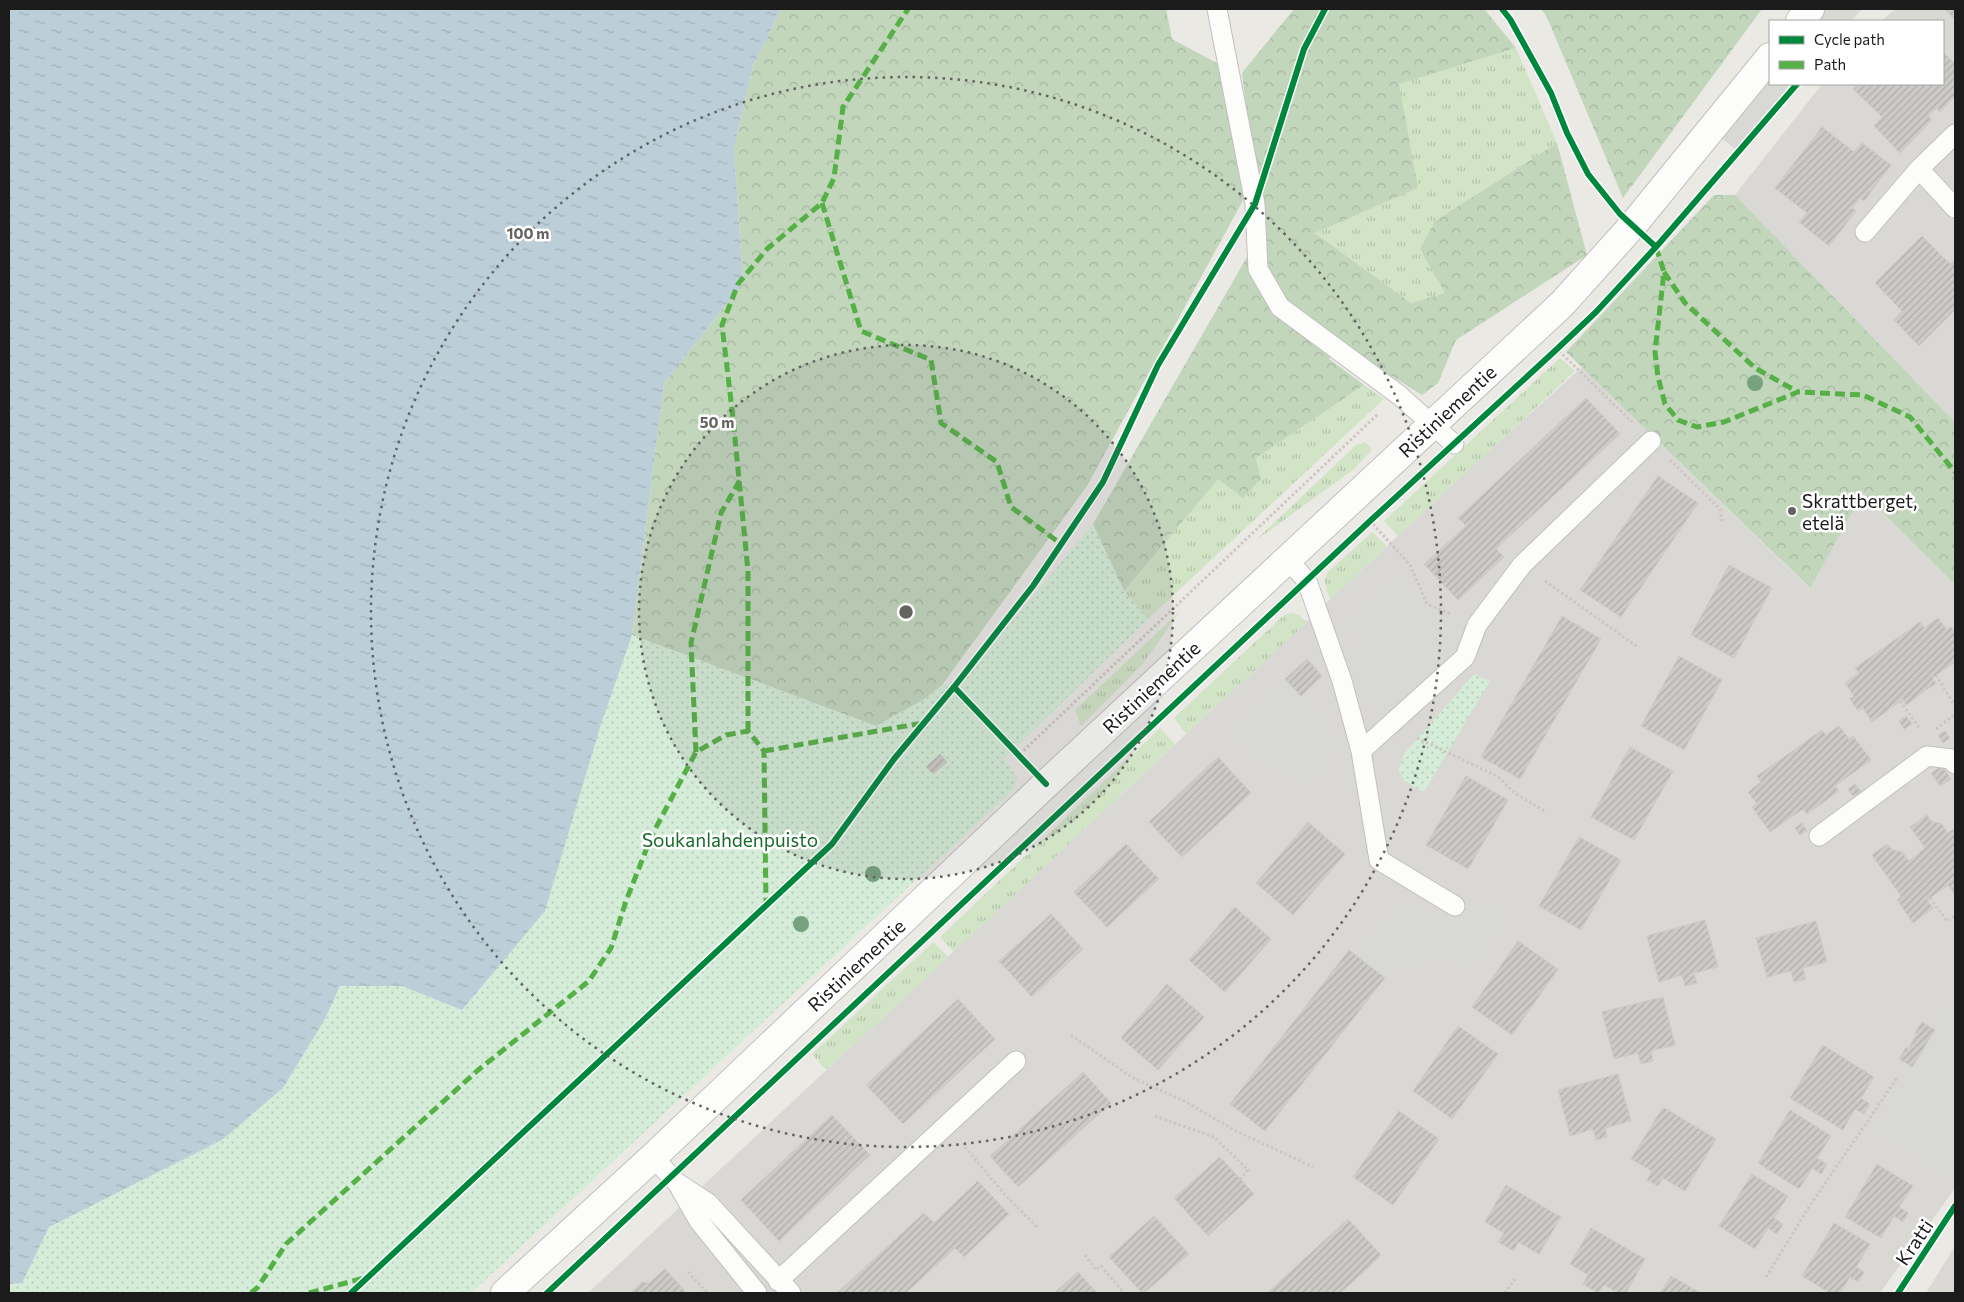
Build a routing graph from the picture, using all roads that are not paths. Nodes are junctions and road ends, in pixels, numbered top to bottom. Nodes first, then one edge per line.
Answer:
1 (1218, 9) edge
2 (1810, 9) edge
3 (1801, 20) edge
4 (1769, 58) edge
5 (1955, 134) edge
6 (1919, 170) junction
7 (1955, 208) edge
8 (1865, 232) dead end
9 (1433, 424) junction
10 (1651, 441) road end
11 (1454, 444) dead end
12 (1288, 560) junction
13 (1361, 751) junction
14 (1955, 764) edge
15 (1818, 836) dead end
16 (1455, 906) dead end
17 (1016, 1061) dead end
18 (653, 1157) junction
19 (676, 1182) junction
20 (784, 1287) edge
21 (505, 1293) edge
22 (757, 1293) edge

1 - 9 lane
2 - 3 street
4 - 9 street, Ristiniementie
5 - 6 lane
6 - 7 lane
6 - 8 lane
9 - 11 lane
9 - 12 street, Ristiniementie
10 - 13 lane
12 - 13 lane
12 - 18 street, Ristiniementie
13 - 16 lane
14 - 15 lane
17 - 20 lane
18 - 19 lane
18 - 21 street, Ristiniementie
19 - 20 lane
19 - 22 lane

